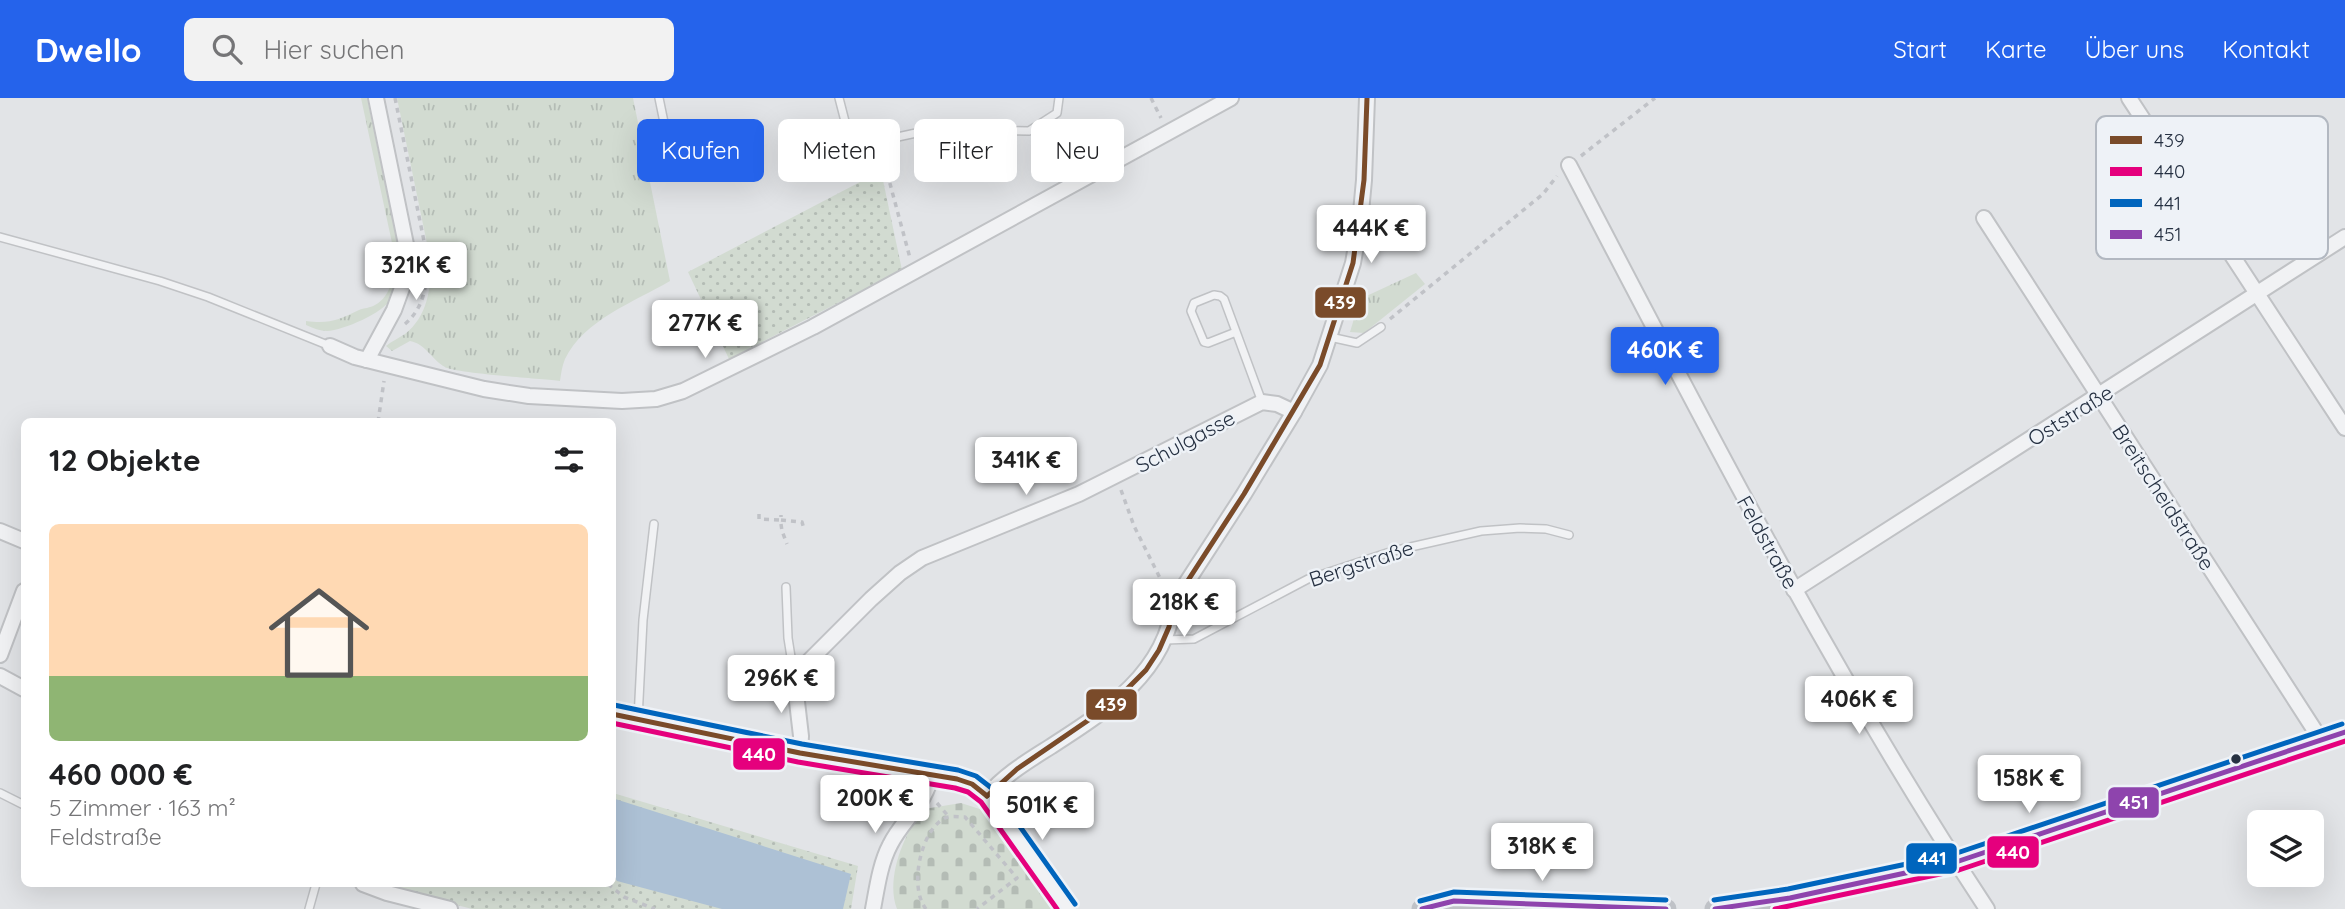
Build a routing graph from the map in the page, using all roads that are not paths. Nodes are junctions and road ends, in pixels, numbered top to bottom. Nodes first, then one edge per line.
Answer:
1 (376, 98) edge
2 (659, 98) edge
3 (839, 98) edge
4 (1059, 98) edge
5 (1231, 98) edge
6 (1367, 98) edge
7 (2129, 98) edge
8 (2141, 116) edge
9 (663, 119) edge
10 (1569, 166) road end
11 (1983, 218) dead end
12 (0, 237) edge
13 (2345, 237) edge
14 (2328, 248) edge
15 (2235, 259) edge
16 (2311, 259) edge
17 (2258, 294) junction
18 (1381, 327) road end
19 (1236, 332) junction
20 (1330, 337) junction
21 (330, 346) joint
22 (367, 360) junction
23 (2099, 397) junction
24 (1262, 402) junction
25 (1294, 412) junction
26 (2345, 428) edge
27 (654, 524) dead end
28 (0, 531) edge
29 (1569, 535) dead end
30 (21, 540) edge
31 (786, 587) dead end
32 (1794, 590) junction
33 (21, 599) edge
34 (1165, 640) junction
35 (0, 655) edge
36 (0, 676) edge
37 (794, 676) junction
38 (21, 687) edge
39 (616, 715) edge
40 (638, 719) junction
41 (2345, 732) edge
42 (2321, 740) junction
43 (800, 753) junction
44 (931, 774) junction
45 (0, 793) edge
46 (987, 796) junction
47 (21, 804) edge
48 (1955, 862) junction
49 (315, 887) edge
50 (371, 887) edge
51 (1455, 905) edge
52 (309, 909) edge
53 (450, 909) edge
54 (873, 909) edge
55 (1068, 909) edge
56 (1422, 909) edge
57 (1666, 909) edge
58 (1715, 909) edge
59 (1987, 909) edge

1 - 22 street
2 - 9 lane
3 - 4 lane
5 - 22 street
6 - 20 street
7 - 8 street
10 - 32 street, Feldstraße
11 - 23 street, Breitscheidstraße
12 - 21 lane
13 - 14 street, Oststraße
15 - 17 street
16 - 17 street, Oststraße
17 - 23 street, Oststraße
17 - 26 street
18 - 20 lane
19 - 19 lane
19 - 24 lane
20 - 25 street
21 - 22 street
23 - 32 street, Oststraße
23 - 42 street, Breitscheidstraße
24 - 25 street
24 - 37 street, Schulgasse
25 - 34 street
27 - 40 lane
28 - 30 street
29 - 34 lane, Bergstraße
31 - 37 lane
32 - 48 street, Feldstraße
33 - 35 street
34 - 46 street
36 - 38 street
37 - 43 street
39 - 40 street
40 - 43 street
41 - 42 street
42 - 48 street
43 - 44 street
44 - 46 street
44 - 54 street
45 - 47 lane
46 - 55 street
48 - 58 street
48 - 59 street, Feldstraße
49 - 52 lane
50 - 53 street
51 - 56 street
51 - 57 street

